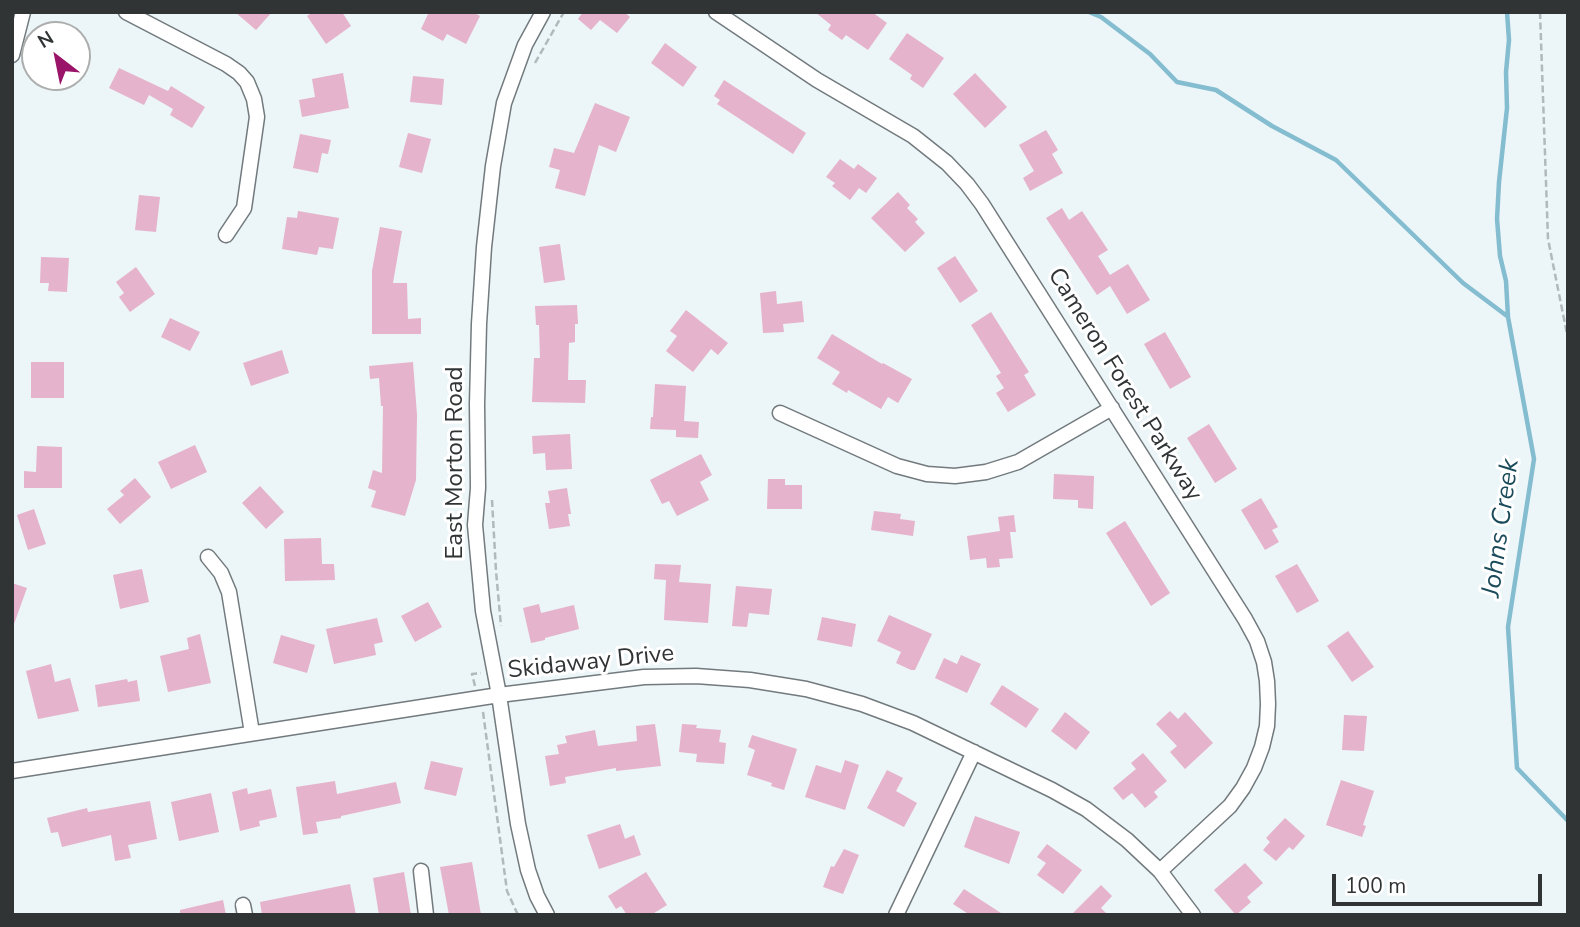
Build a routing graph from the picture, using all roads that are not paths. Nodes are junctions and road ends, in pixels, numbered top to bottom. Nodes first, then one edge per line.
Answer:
1 (23, 12) edge
2 (126, 12) edge
3 (543, 12) edge
4 (716, 12) edge
5 (12, 55) edge
6 (226, 235) dead end
7 (1112, 408) junction
8 (780, 413) dead end
9 (208, 557) dead end
10 (499, 695) junction
11 (252, 733) junction
12 (974, 752) junction
13 (12, 771) edge
14 (421, 871) dead end
15 (1160, 872) junction
16 (426, 915) edge
17 (547, 915) edge
18 (896, 915) edge
19 (1193, 915) edge

1 - 5 street
2 - 6 street
3 - 10 street, East Morton Road
4 - 7 street, Cameron Forest Parkway
7 - 8 street
7 - 15 street, Cameron Forest Parkway
9 - 11 street
10 - 11 street, Skidaway Drive
10 - 12 street, Skidaway Drive
10 - 17 street, East Morton Road
11 - 13 street, Skidaway Drive
12 - 15 street, Skidaway Drive
12 - 18 street
14 - 16 street
15 - 19 street, Skidaway Drive

